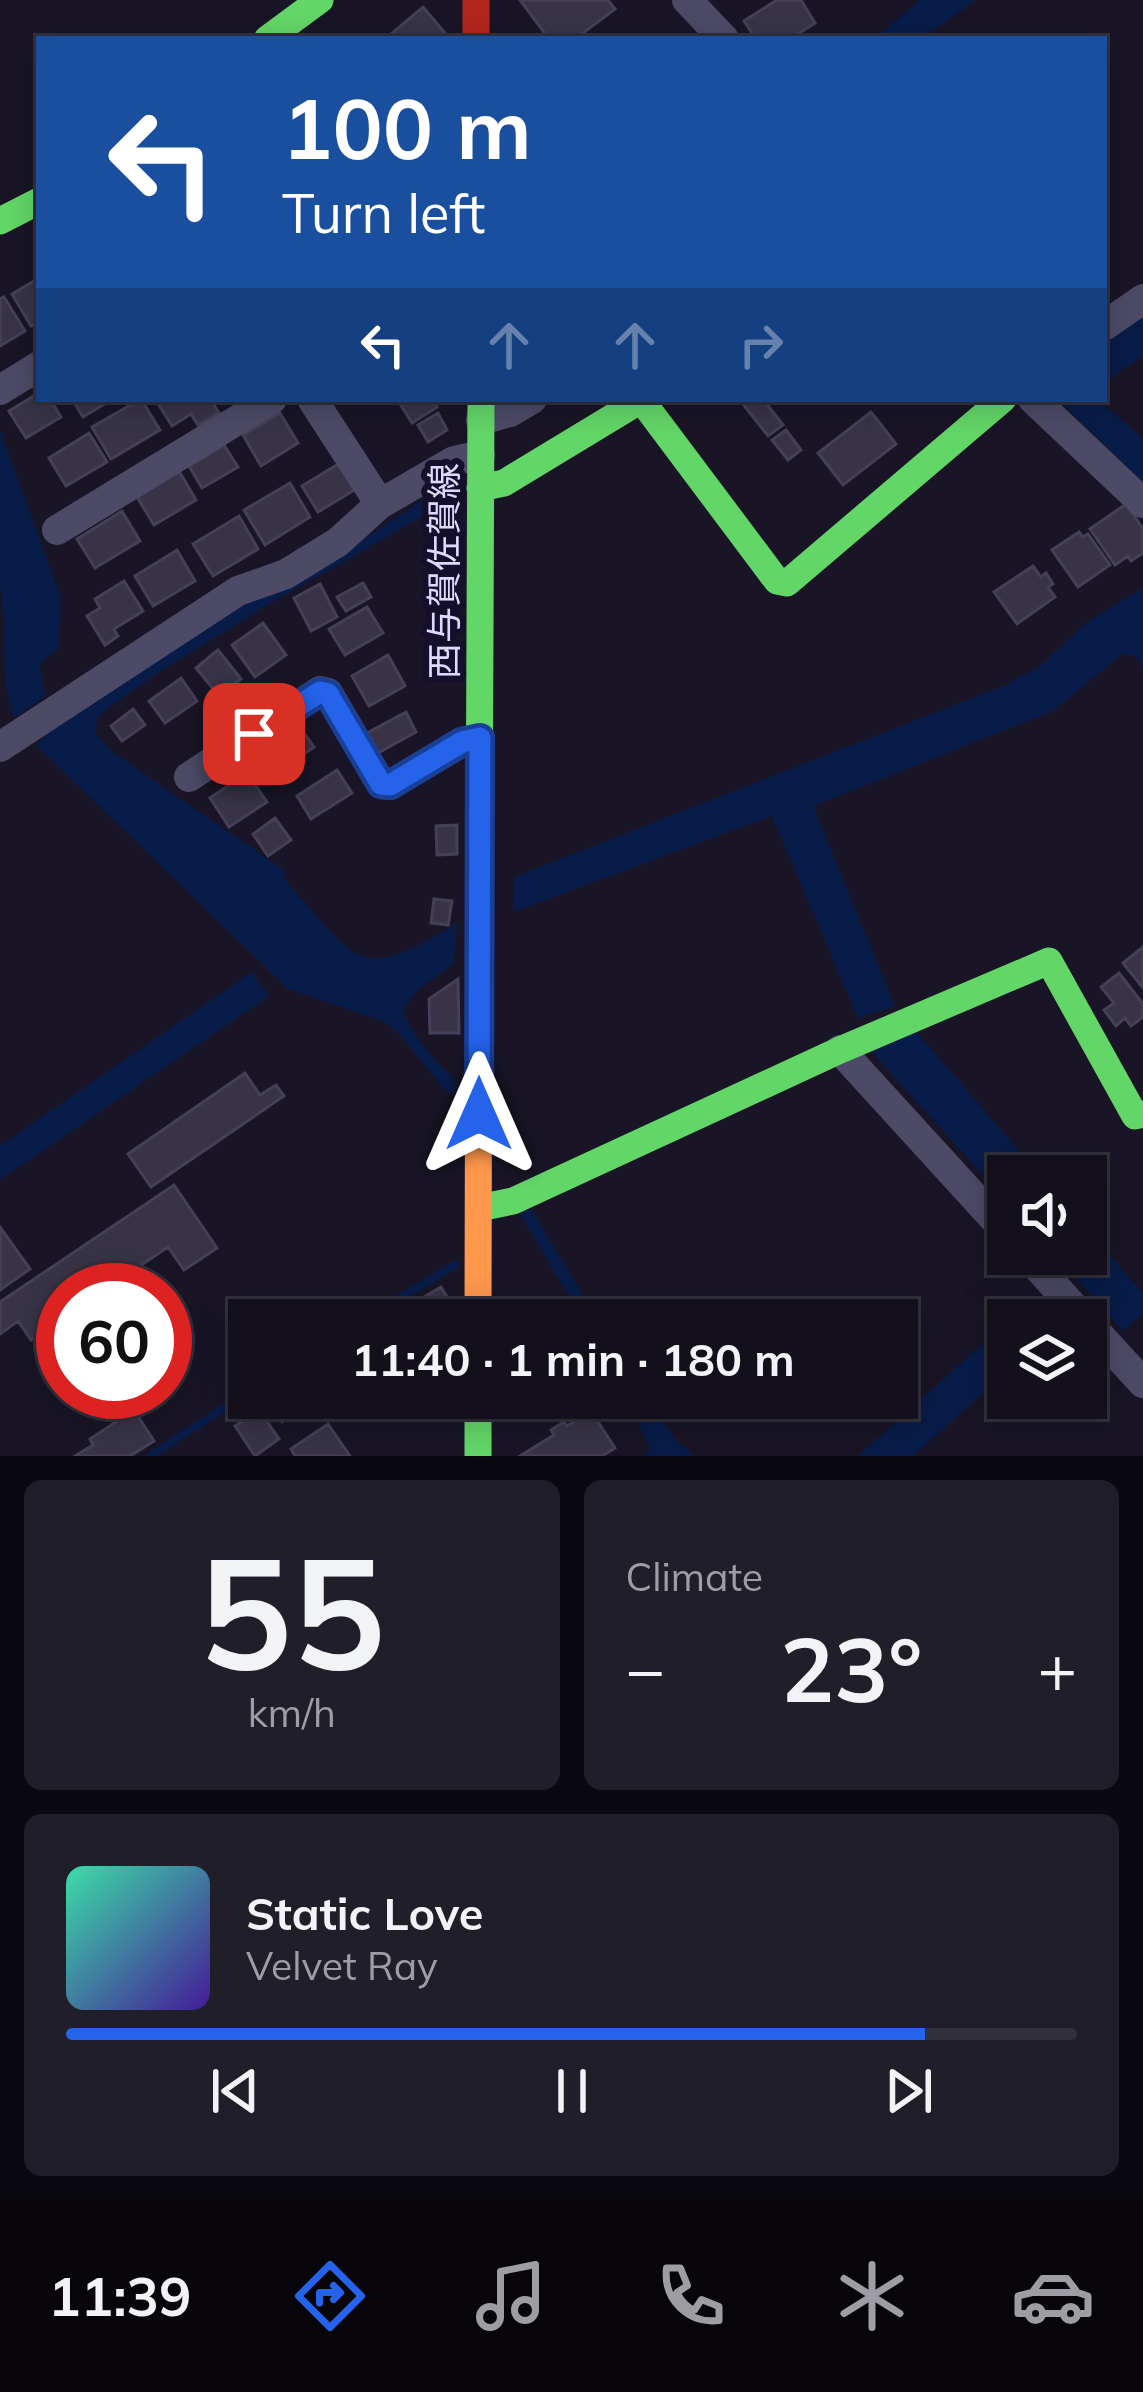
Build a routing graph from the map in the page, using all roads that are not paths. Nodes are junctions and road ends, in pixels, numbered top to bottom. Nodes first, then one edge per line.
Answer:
1 (320, 0) edge
2 (476, 0) edge
3 (687, 0) edge
4 (271, 36) edge
5 (476, 36) edge
6 (721, 36) edge
7 (36, 203) edge
8 (0, 221) edge
9 (1143, 299) edge
10 (1107, 324) edge
11 (36, 368) edge
12 (0, 390) edge
13 (267, 402) edge
14 (314, 402) edge
15 (527, 402) edge
16 (999, 402) edge
17 (1036, 402) edge
18 (481, 410) edge
19 (480, 455) junction
20 (480, 488) junction
21 (1143, 503) edge
22 (380, 504) junction
23 (57, 530) dead end
24 (3, 738) edge
25 (480, 738) junction
26 (188, 777) dead end
27 (840, 1049) junction
28 (1143, 1114) edge
29 (479, 1208) junction
30 (987, 1211) edge
31 (1045, 1275) edge
32 (478, 1299) edge
33 (1067, 1299) edge
34 (1132, 1350) edge
35 (1143, 1384) edge
36 (478, 1419) edge
37 (478, 1456) edge

1 - 4 street
2 - 5 street
3 - 6 street
7 - 8 street
9 - 10 street
11 - 12 street
13 - 23 street
14 - 22 street
15 - 18 street
16 - 20 street
17 - 21 street
18 - 19 street, 西与賀佐賀線
19 - 20 street, 西与賀佐賀線
19 - 22 street
20 - 25 street, 西与賀佐賀線
22 - 24 street
25 - 26 street
25 - 29 street, 西与賀佐賀線
27 - 28 street
27 - 29 street
27 - 30 street
29 - 32 street, 西与賀佐賀線
31 - 33 street
34 - 35 street
36 - 37 street

